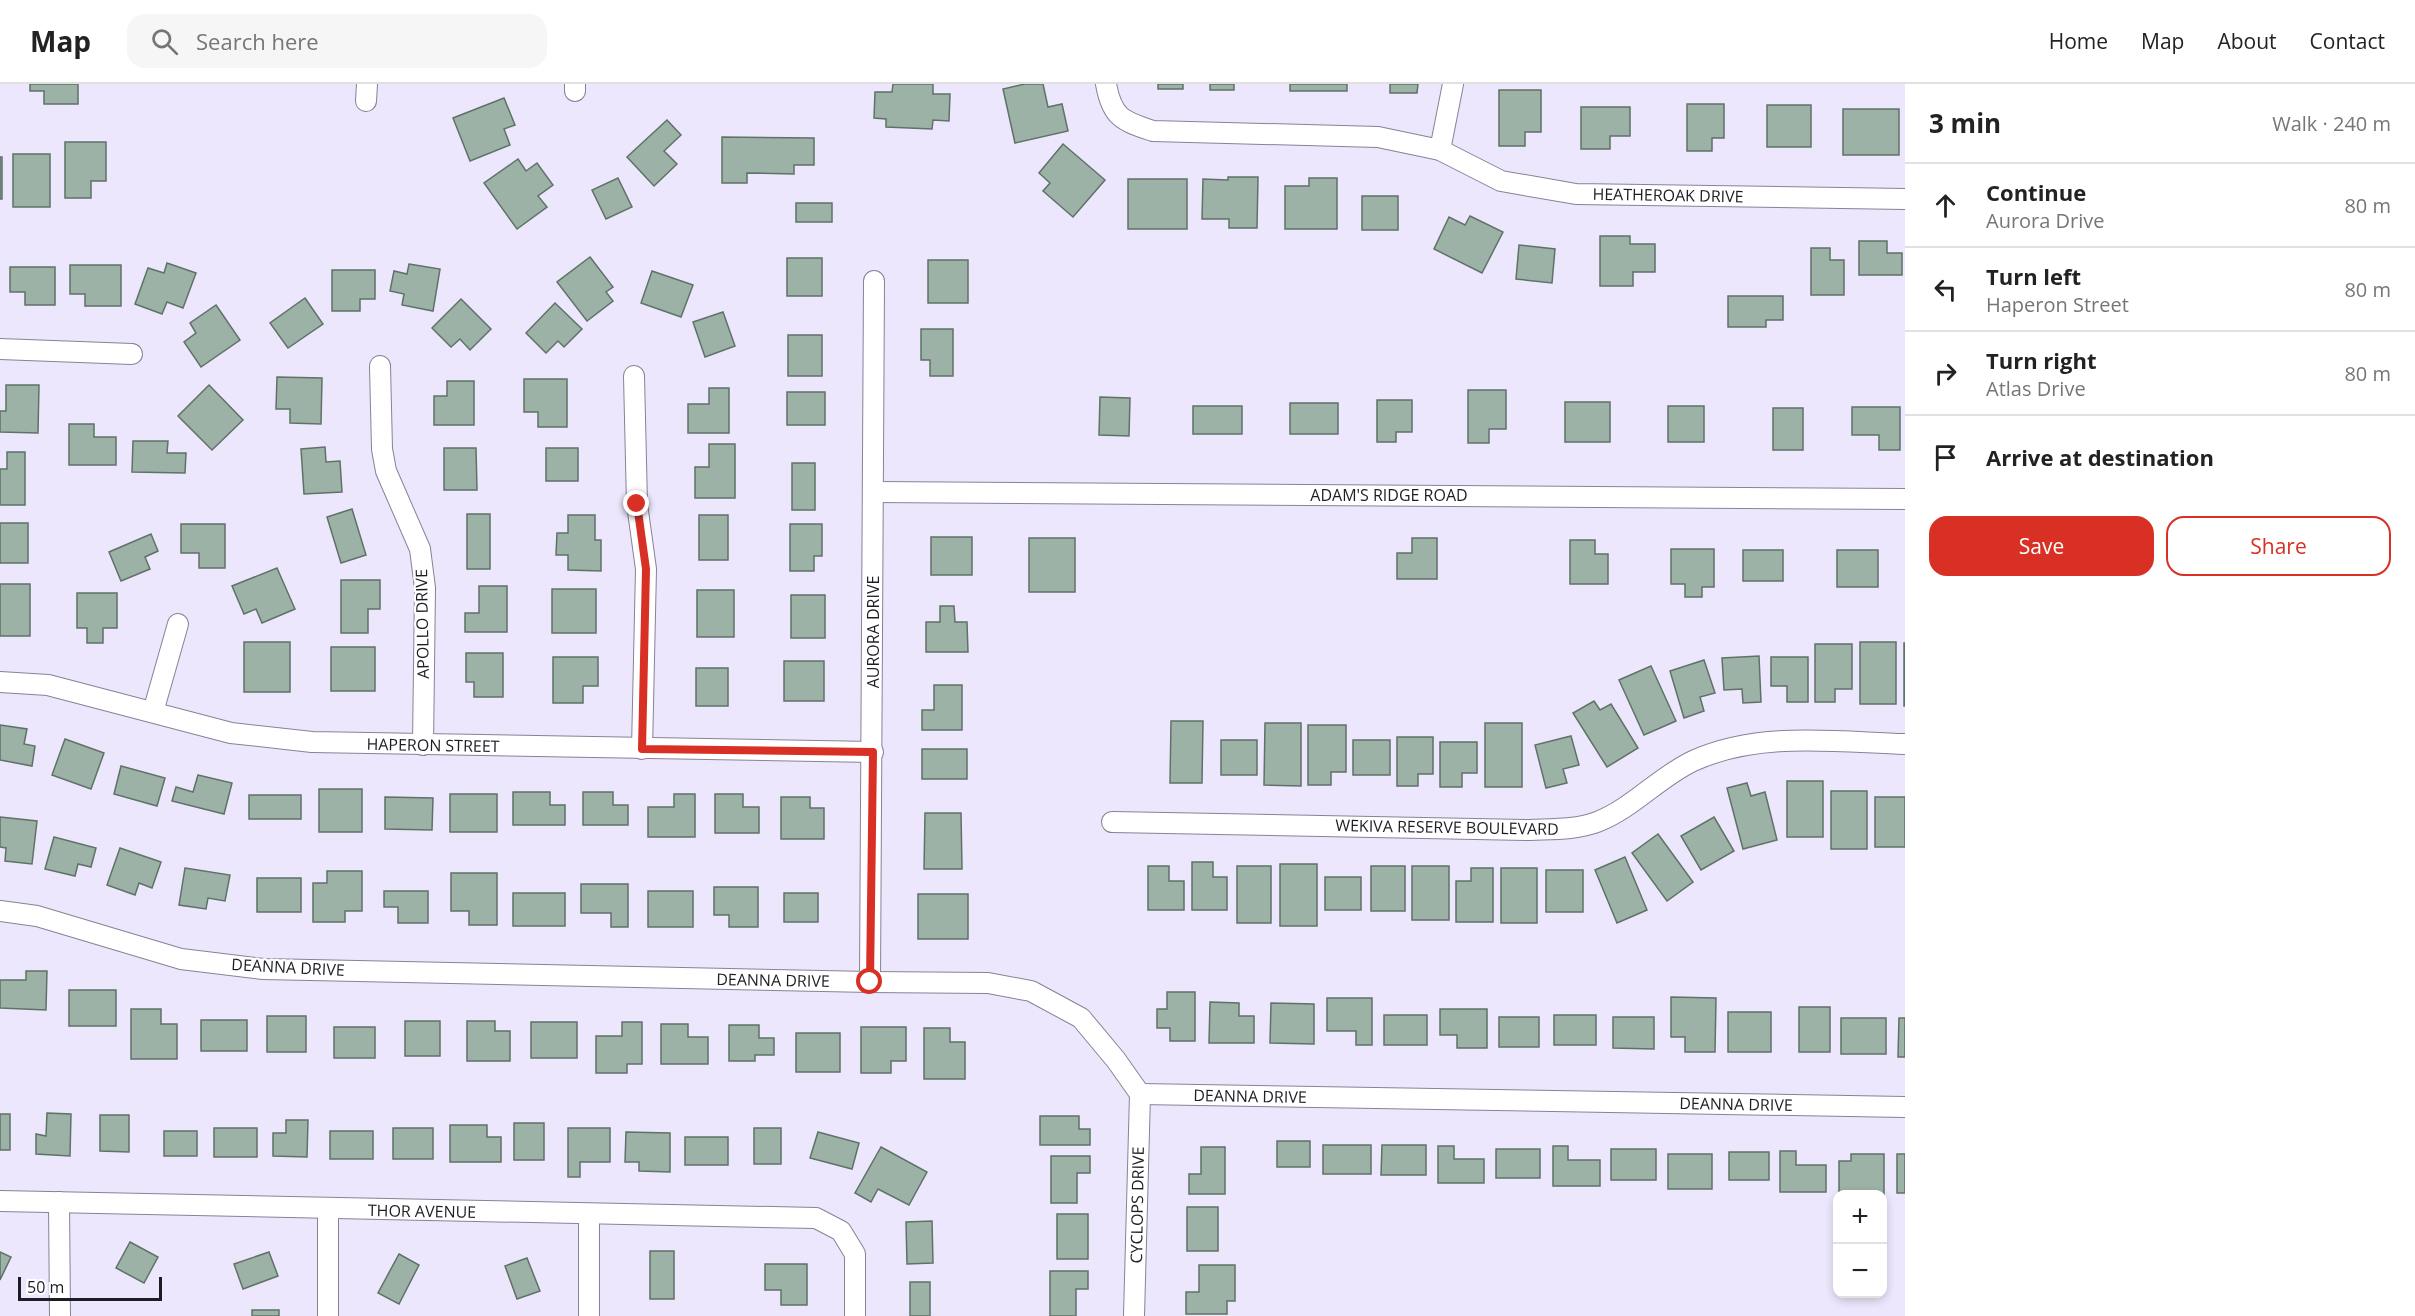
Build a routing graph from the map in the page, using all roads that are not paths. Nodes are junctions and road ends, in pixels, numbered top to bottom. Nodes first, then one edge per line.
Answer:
1 (1106, 84) edge
2 (1452, 84) edge
3 (1440, 150) junction
4 (1905, 199) edge
5 (874, 281) dead end
6 (0, 349) edge
7 (132, 354) dead end
8 (380, 366) dead end
9 (634, 376) dead end
10 (873, 492) junction
11 (1905, 499) edge
12 (178, 624) dead end
13 (0, 682) edge
14 (153, 712) junction
15 (1905, 744) edge
16 (423, 745) junction
17 (642, 749) junction
18 (873, 752) junction
19 (1112, 822) dead end
20 (0, 911) edge
21 (870, 982) junction
22 (1140, 1095) junction
23 (1905, 1107) edge
24 (0, 1201) edge
25 (59, 1202) junction
26 (328, 1209) junction
27 (589, 1214) junction
28 (60, 1316) edge
29 (328, 1316) edge
30 (589, 1316) edge
31 (855, 1316) edge
32 (1134, 1316) edge

1 - 3 street, HEATHEROAK DRIVE
2 - 3 street
3 - 4 street, HEATHEROAK DRIVE
5 - 10 street, AURORA DRIVE
6 - 7 street
8 - 16 street, APOLLO DRIVE
9 - 17 street
10 - 11 street, ADAM'S RIDGE ROAD
10 - 18 street, AURORA DRIVE
12 - 14 street
13 - 14 street, HAPERON STREET
14 - 16 street, HAPERON STREET
15 - 19 street, WEKIVA RESERVE BOULEVARD
16 - 17 street, HAPERON STREET
17 - 18 street, HAPERON STREET
18 - 21 street, AURORA DRIVE
20 - 21 street, DEANNA DRIVE
21 - 22 street, DEANNA DRIVE
22 - 23 street, DEANNA DRIVE
22 - 32 street, CYCLOPS DRIVE
24 - 25 street, THOR AVENUE
25 - 26 street, THOR AVENUE
25 - 28 street
26 - 27 street, THOR AVENUE
26 - 29 street
27 - 30 street
27 - 31 street, THOR AVENUE

